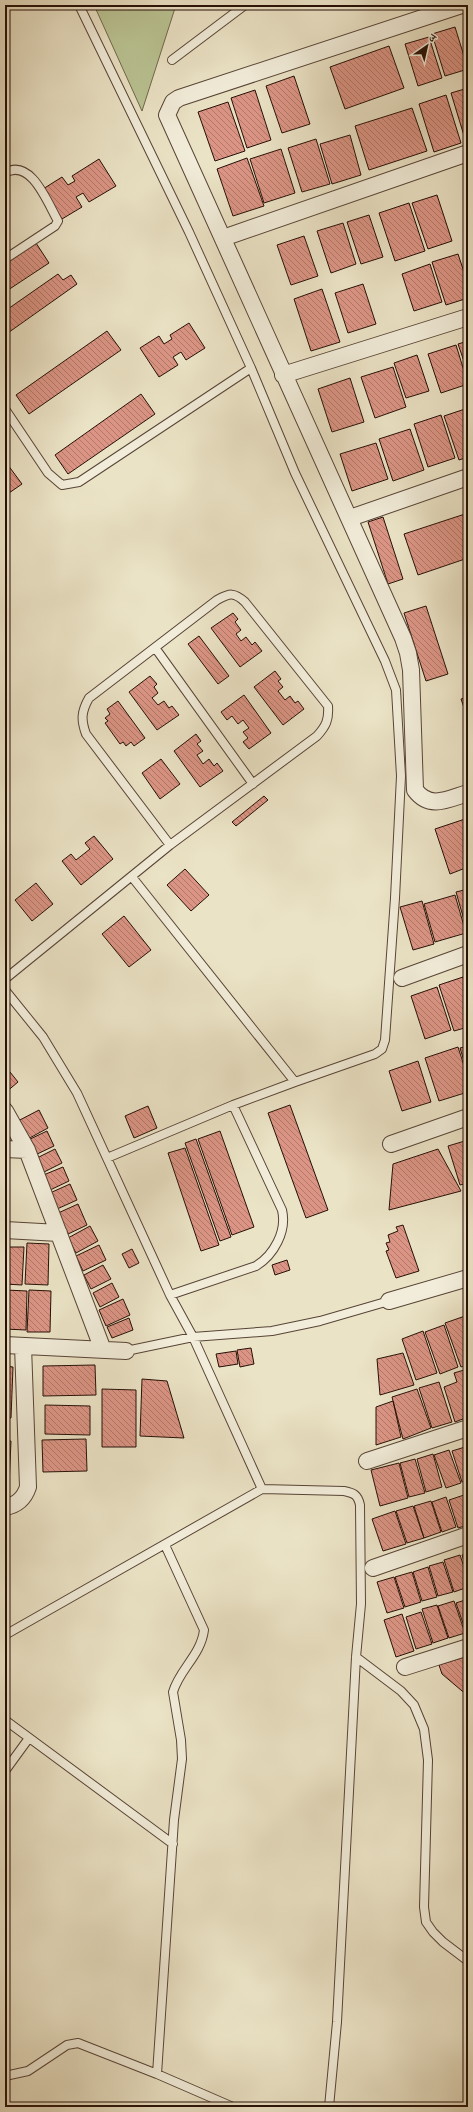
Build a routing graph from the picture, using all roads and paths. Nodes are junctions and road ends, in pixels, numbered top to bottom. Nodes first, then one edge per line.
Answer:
1 (79, 5) edge
2 (245, 5) edge
3 (462, 5) edge
4 (172, 60) dead end
5 (468, 153) edge
6 (5, 173) edge
7 (224, 238) junction
8 (5, 259) edge
9 (468, 317) edge
10 (251, 368) junction
11 (283, 375) junction
12 (5, 409) edge
13 (468, 477) edge
14 (350, 518) junction
15 (156, 649) junction
16 (253, 784) junction
17 (468, 793) edge
18 (170, 845) junction
19 (132, 877) junction
20 (468, 954) edge
21 (402, 978) dead end
22 (5, 979) edge
23 (5, 990) edge
24 (295, 1082) junction
25 (233, 1105) junction
26 (5, 1111) edge
27 (468, 1117) edge
28 (391, 1144) dead end
29 (5, 1149) edge
30 (27, 1150) junction
31 (106, 1158) junction
32 (5, 1230) edge
33 (59, 1233) junction
34 (468, 1278) edge
35 (170, 1295) junction
36 (389, 1301) joint
37 (193, 1337) junction
38 (5, 1345) edge
39 (23, 1346) junction
40 (102, 1350) junction
41 (126, 1351) joint
42 (468, 1428) edge
43 (367, 1461) dead end
44 (262, 1489) junction
45 (5, 1507) edge
46 (468, 1535) edge
47 (165, 1545) junction
48 (373, 1568) dead end
49 (5, 1635) edge
50 (468, 1647) edge
51 (356, 1657) junction
52 (405, 1667) dead end
53 (5, 1720) edge
54 (29, 1738) junction
55 (5, 1771) edge
56 (173, 1844) junction
57 (468, 1961) edge
58 (157, 2074) junction
59 (5, 2076) edge
60 (233, 2107) edge
61 (330, 2107) edge

1 - 10 lane
2 - 4 lane
3 - 7 street
5 - 7 street
6 - 8 lane
7 - 11 street
9 - 11 street
10 - 12 lane
10 - 24 lane
11 - 14 street
13 - 14 street
14 - 17 street
15 - 16 lane
15 - 16 lane
15 - 18 lane
16 - 18 lane
18 - 19 lane
19 - 22 lane
19 - 24 lane
20 - 21 street
23 - 31 lane
24 - 25 lane
25 - 31 lane
25 - 35 lane
26 - 30 street
27 - 28 street
29 - 30 street
30 - 33 street
31 - 35 lane
32 - 33 street
33 - 40 street
34 - 36 street
35 - 37 lane
36 - 37 lane
37 - 41 lane
37 - 44 lane
38 - 39 street
39 - 40 street
39 - 45 street
40 - 41 street
42 - 43 street
44 - 47 lane
44 - 51 lane
46 - 48 street
47 - 49 lane
47 - 56 lane
50 - 52 street
51 - 57 lane
51 - 61 lane
53 - 54 lane
54 - 55 lane
54 - 56 lane
56 - 58 lane
58 - 59 lane
58 - 60 lane

